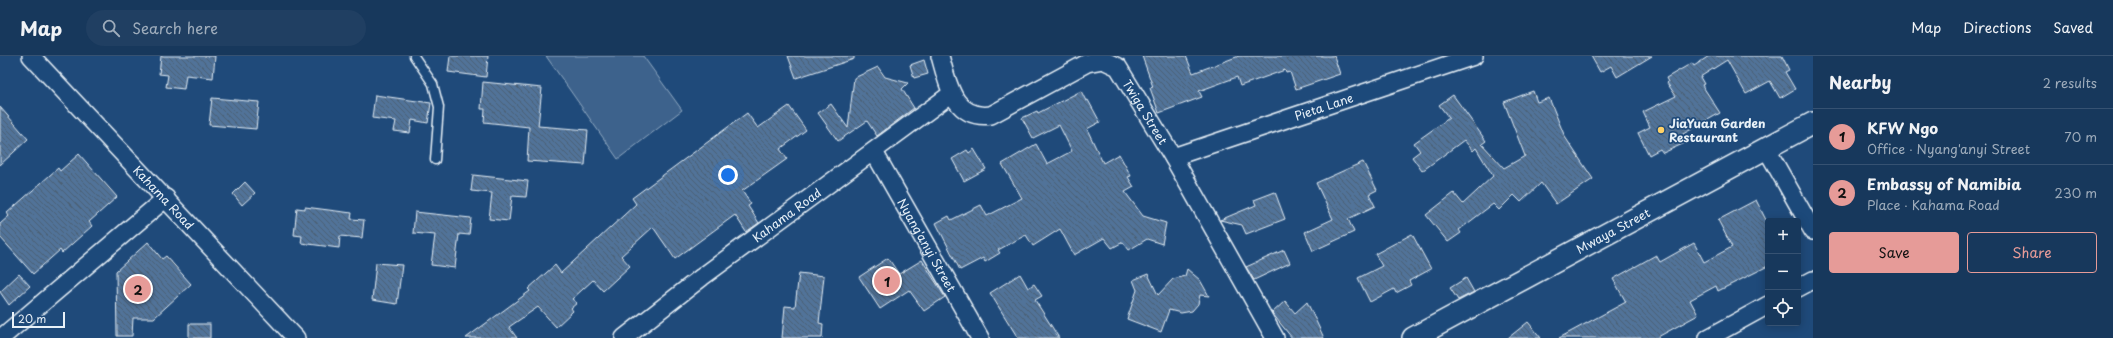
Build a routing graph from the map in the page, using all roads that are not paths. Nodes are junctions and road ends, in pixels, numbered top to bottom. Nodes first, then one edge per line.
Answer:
1 (31, 56) edge
2 (414, 56) edge
3 (940, 56) edge
4 (1474, 56) edge
5 (951, 94) junction
6 (1813, 123) edge
7 (1766, 148) junction
8 (874, 152) junction
9 (1173, 157) junction
10 (436, 160) dead end
11 (166, 198) junction
12 (1813, 231) edge
13 (1813, 280) edge
14 (1801, 286) edge
15 (1765, 307) edge
16 (1, 338) edge
17 (296, 338) edge
18 (624, 338) edge
19 (980, 338) edge
20 (1274, 338) edge
21 (1413, 338) edge
22 (1708, 338) edge

1 - 11 street, Kahama Road
2 - 10 lane
3 - 5 street, Twiga Street
4 - 9 street, Pieta Lane
5 - 8 street, Kahama Road
5 - 9 street, Twiga Street
6 - 7 street, Mwaya Street
7 - 12 street
7 - 21 street, Mwaya Street
8 - 18 street, Kahama Road
8 - 19 street, Nyang'anyi Street
9 - 20 street, Twiga Street
11 - 16 street
11 - 17 street, Kahama Road
13 - 14 street
15 - 22 street

